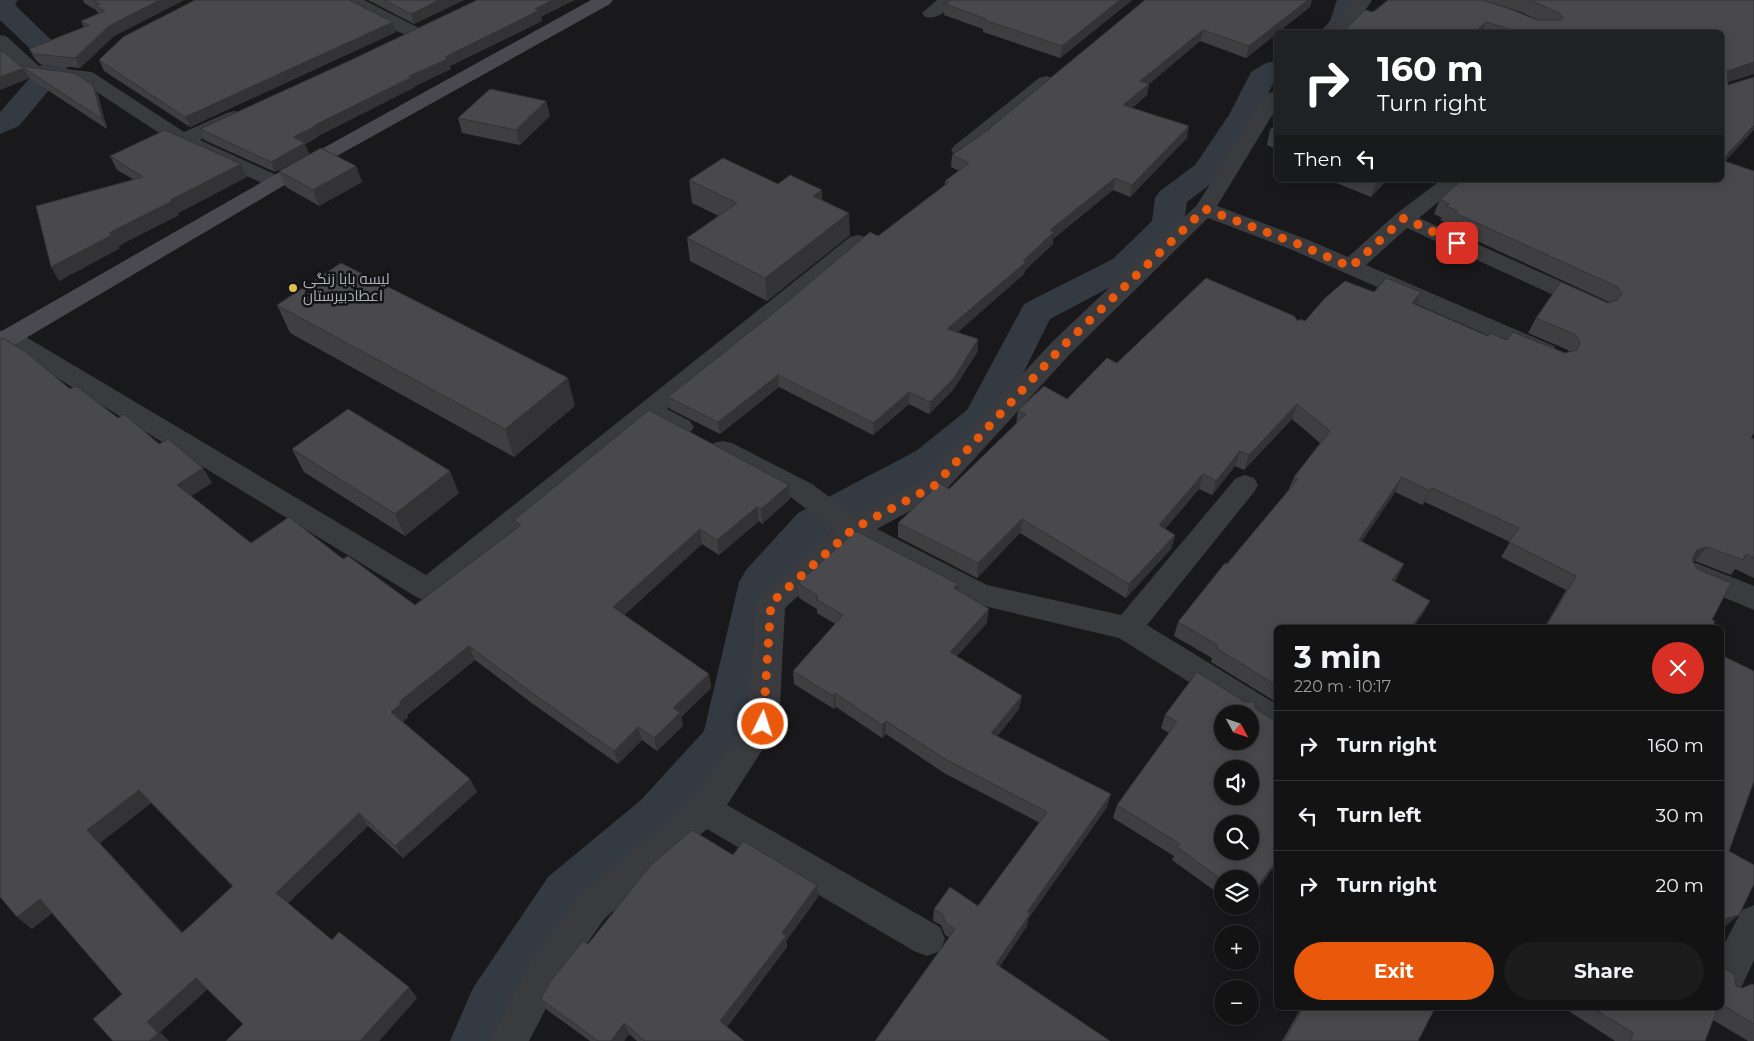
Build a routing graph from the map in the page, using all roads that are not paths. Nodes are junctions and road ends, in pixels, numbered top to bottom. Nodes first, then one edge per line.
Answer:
1 (350, 0) edge
2 (604, 0) edge
3 (948, 0) edge
4 (1363, 0) edge
5 (931, 13) dead end
6 (1338, 30) edge
7 (0, 40) edge
8 (398, 41) edge
9 (1059, 72) edge
10 (1274, 99) edge
11 (252, 108) edge
12 (183, 140) junction
13 (961, 150) edge
14 (276, 182) junction
15 (1451, 182) edge
16 (1205, 209) junction
17 (1404, 218) junction
18 (858, 242) edge
19 (1351, 267) junction
20 (1600, 308) edge
21 (4, 339) edge
22 (1558, 358) edge
23 (649, 410) junction
24 (1245, 485) dead end
25 (853, 529) junction
26 (1696, 574) edge
27 (1754, 598) edge
28 (1127, 628) junction
29 (1274, 719) edge
30 (705, 810) junction
31 (1754, 922) edge
32 (927, 939) dead end
33 (1724, 978) edge
34 (509, 1041) edge

1 - 8 street
2 - 14 main road
3 - 5 street
4 - 6 street
7 - 12 street
9 - 13 street
10 - 16 street
11 - 12 street
12 - 14 street
14 - 21 main road
15 - 17 street
16 - 19 street
16 - 25 street
17 - 19 street
17 - 20 street
18 - 23 street
19 - 22 street
21 - 23 street
23 - 25 street
24 - 28 street
25 - 28 street
25 - 30 street
26 - 27 street
28 - 29 street
30 - 32 street
30 - 34 street
31 - 33 street

